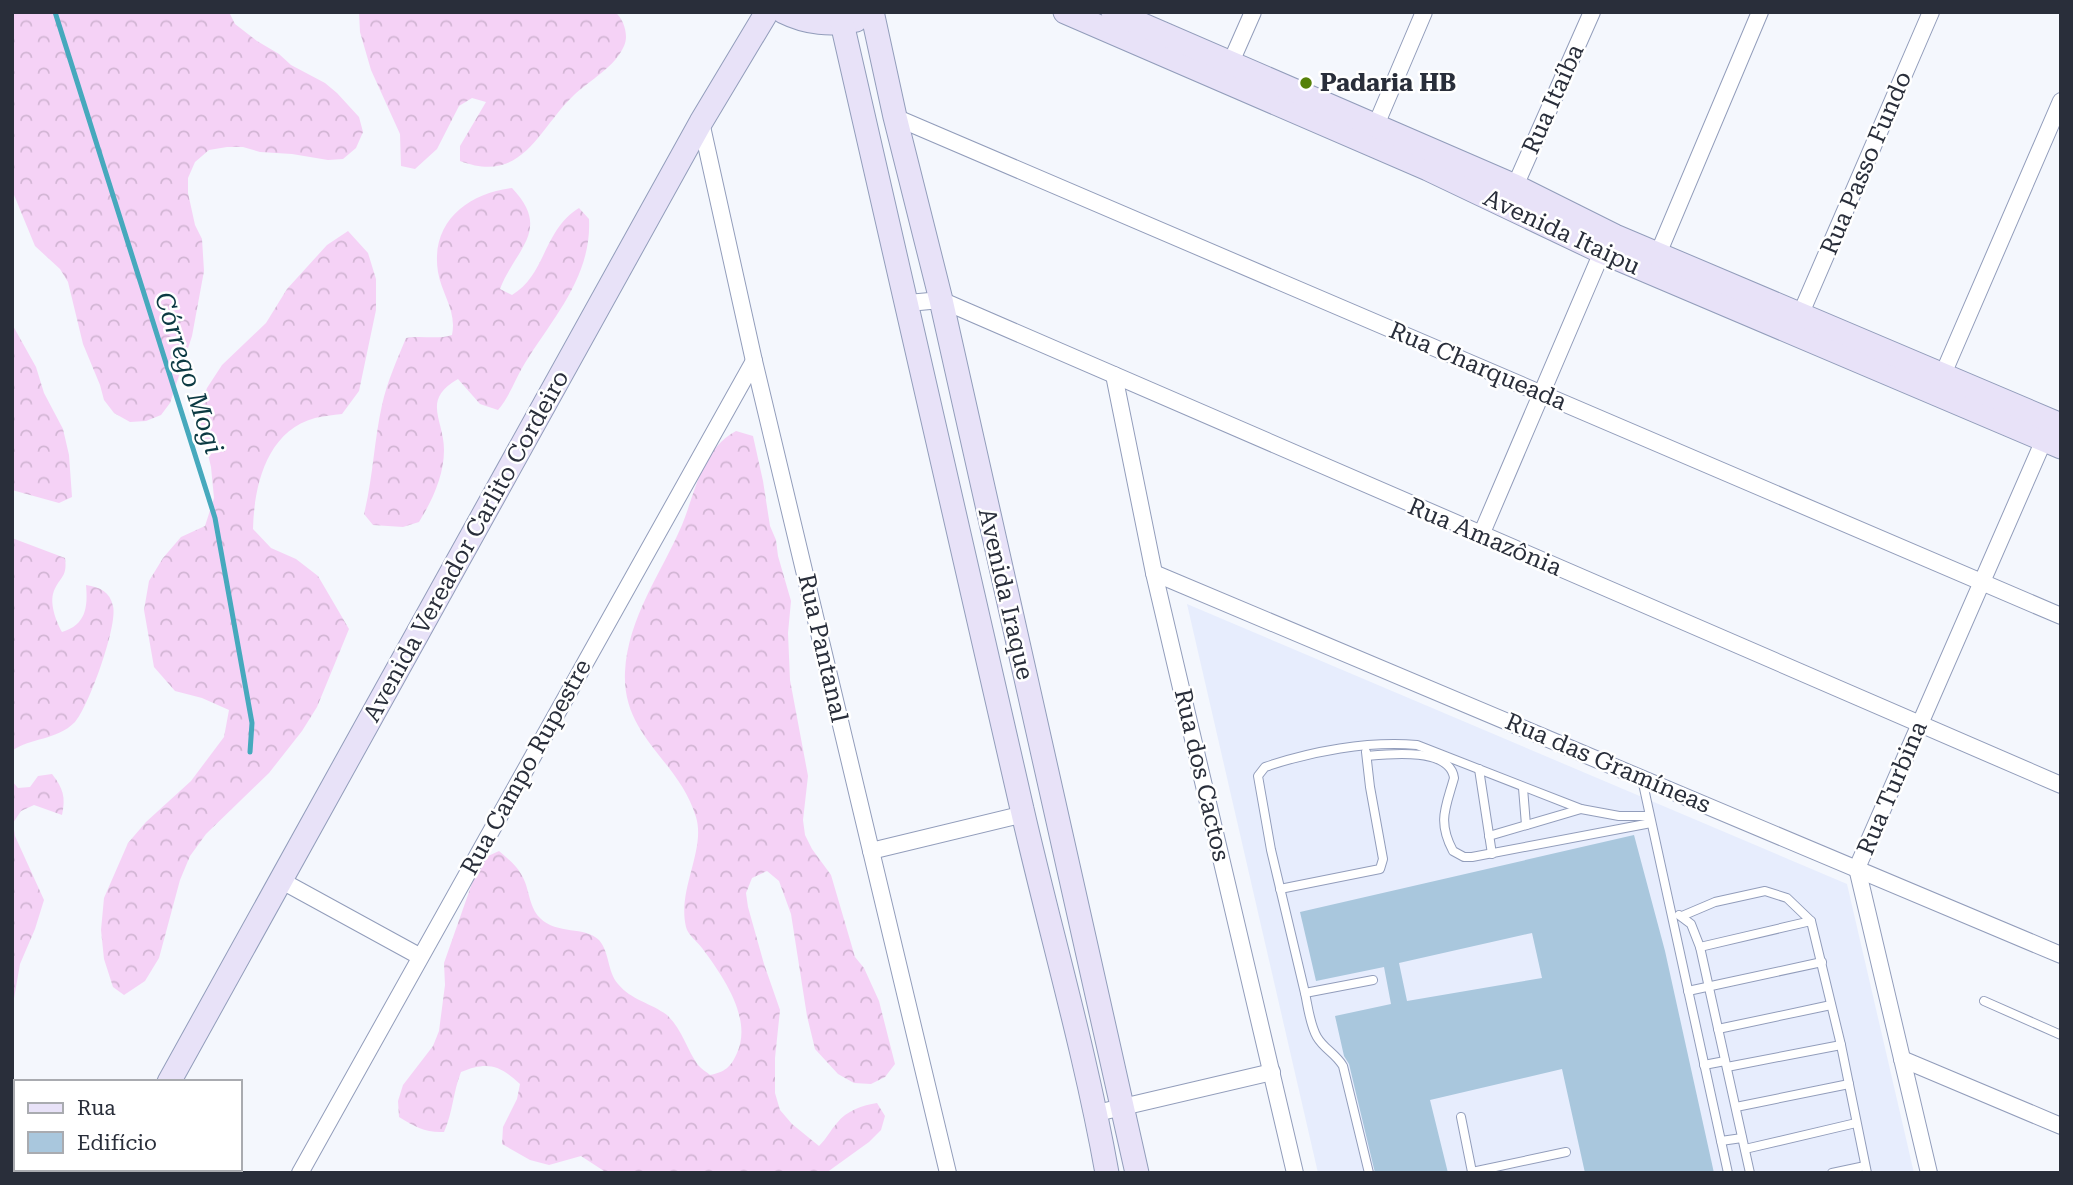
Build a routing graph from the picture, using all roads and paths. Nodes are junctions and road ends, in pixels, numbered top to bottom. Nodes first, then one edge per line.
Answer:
1 (767, 12) edge
2 (784, 12) edge
3 (1065, 12) edge
4 (1113, 12) edge
5 (1253, 12) edge
6 (1424, 12) edge
7 (1592, 12) edge
8 (1760, 12) edge
9 (1931, 12) edge
10 (876, 14) edge
11 (842, 23) junction
12 (1227, 72) junction
13 (2061, 101) edge
14 (895, 117) junction
15 (701, 122) junction
16 (1372, 134) junction
17 (1515, 186) junction
18 (1608, 244) junction
19 (1654, 263) junction
20 (941, 300) junction
21 (908, 303) junction
22 (1801, 313) junction
23 (754, 362) junction
24 (1943, 374) junction
25 (1114, 375) junction
26 (1542, 394) junction
27 (2054, 433) edge
28 (1481, 535) junction
29 (1154, 573) junction
30 (1981, 582) junction
31 (2061, 616) edge
32 (1919, 725) junction
33 (1366, 746) junction
34 (1367, 756) junction
35 (1479, 769) junction
36 (1642, 777) junction
37 (2061, 785) edge
38 (1523, 788) junction
39 (1581, 810) junction
40 (1024, 814) junction
41 (1650, 820) junction
42 (1526, 825) junction
43 (1489, 836) junction
44 (871, 850) junction
45 (1492, 853) junction
46 (1857, 868) junction
47 (282, 881) junction
48 (1280, 889) junction
49 (1670, 910) junction
50 (1682, 916) junction
51 (1811, 921) junction
52 (1700, 947) junction
53 (2061, 955) edge
54 (419, 957) junction
55 (1822, 962) junction
56 (1373, 980) dead end
57 (1709, 988) junction
58 (1688, 991) junction
59 (1304, 993) junction
60 (1984, 1001) dead end
61 (1831, 1005) junction
62 (1718, 1029) junction
63 (2061, 1035) edge
64 (1840, 1045) junction
65 (1902, 1059) junction
66 (1726, 1064) junction
67 (1704, 1065) junction
68 (1272, 1072) junction
69 (170, 1080) edge
70 (1849, 1084) junction
71 (1124, 1107) junction
72 (1735, 1107) junction
73 (1097, 1113) junction
74 (1461, 1118) dead end
75 (1856, 1123) junction
76 (2061, 1126) edge
77 (1742, 1138) junction
78 (1721, 1140) junction
79 (1745, 1149) junction
80 (1566, 1152) dead end
81 (1866, 1169) edge
82 (1489, 1171) edge
83 (1472, 1172) edge
84 (300, 1173) edge
85 (948, 1173) edge
86 (1107, 1173) edge
87 (1137, 1173) edge
88 (1296, 1173) edge
89 (1369, 1173) edge
90 (1728, 1173) edge
91 (1750, 1173) edge
92 (1832, 1173) edge
93 (1929, 1173) edge

1 - 15 street, Avenida Vereador Carlito Cordeiro
2 - 11 street
3 - 12 street, Avenida Itaipu
4 - 12 street, Avenida Itaipu
5 - 12 street
6 - 16 street
7 - 17 street, Rua Itaíba
8 - 19 street
9 - 22 street, Rua Passo Fundo
10 - 11 street
10 - 14 street, Avenida Iraque
11 - 21 street, Avenida Iraque
12 - 16 street, Avenida Itaipu
13 - 24 street
14 - 20 street, Avenida Iraque
14 - 26 street, Rua Charqueada
15 - 23 street, Rua Pantanal
15 - 47 street, Avenida Vereador Carlito Cordeiro
16 - 17 street, Avenida Itaipu
16 - 18 street, Avenida Itaipu
17 - 18 street, Avenida Itaipu
18 - 19 street, Avenida Itaipu
18 - 26 street
19 - 22 street, Avenida Itaipu
19 - 27 street, Avenida Itaipu
20 - 21 street, Rua Amazônia
20 - 25 street, Rua Amazônia
20 - 71 street, Avenida Iraque
21 - 40 street, Avenida Iraque
22 - 24 street, Avenida Itaipu
23 - 44 street, Rua Pantanal
23 - 54 street, Rua Campo Rupestre
24 - 27 street, Avenida Itaipu
25 - 28 street, Rua Amazônia
25 - 29 street, Rua dos Cactos
26 - 28 street
26 - 30 street, Rua Charqueada
27 - 30 street, Rua Turbina
28 - 32 street, Rua Amazônia
29 - 36 street, Rua das Gramíneas
29 - 68 street, Rua dos Cactos
30 - 31 street, Rua Charqueada
30 - 32 street, Rua Turbina
32 - 37 street, Rua Amazônia
32 - 46 street, Rua Turbina
33 - 34 lane
33 - 35 lane
33 - 48 lane
34 - 45 lane
34 - 48 lane
35 - 38 lane
35 - 43 lane
36 - 41 lane
36 - 46 street, Rua das Gramíneas
38 - 39 lane
38 - 42 lane
39 - 41 lane
39 - 42 lane
40 - 44 street
40 - 73 street, Avenida Iraque
41 - 45 lane
41 - 49 lane
42 - 43 lane
43 - 45 lane
44 - 85 street, Rua Pantanal
46 - 53 street, Rua das Gramíneas
46 - 65 street, Rua Turbina
47 - 54 street
47 - 69 street, Avenida Vereador Carlito Cordeiro
48 - 59 lane
49 - 50 lane
49 - 58 lane
50 - 51 lane
50 - 52 lane
51 - 52 lane
51 - 55 lane
52 - 57 lane
54 - 84 street, Rua Campo Rupestre
55 - 57 lane
55 - 61 lane
56 - 59 lane
57 - 58 lane
57 - 62 lane
58 - 67 lane
59 - 89 lane
60 - 63 lane
61 - 62 lane
61 - 64 lane
62 - 66 lane
64 - 66 lane
64 - 70 lane
65 - 76 street
65 - 93 street, Rua Turbina
66 - 67 lane
66 - 72 lane
67 - 78 lane
68 - 71 street
68 - 88 street, Rua dos Cactos
70 - 72 lane
70 - 75 lane
71 - 73 street
71 - 87 street, Avenida Iraque
72 - 77 lane
73 - 86 street, Avenida Iraque
74 - 83 lane
75 - 79 lane
75 - 81 lane
77 - 78 lane
77 - 79 lane
78 - 90 lane
79 - 91 lane
80 - 82 lane
81 - 92 lane
82 - 83 lane

